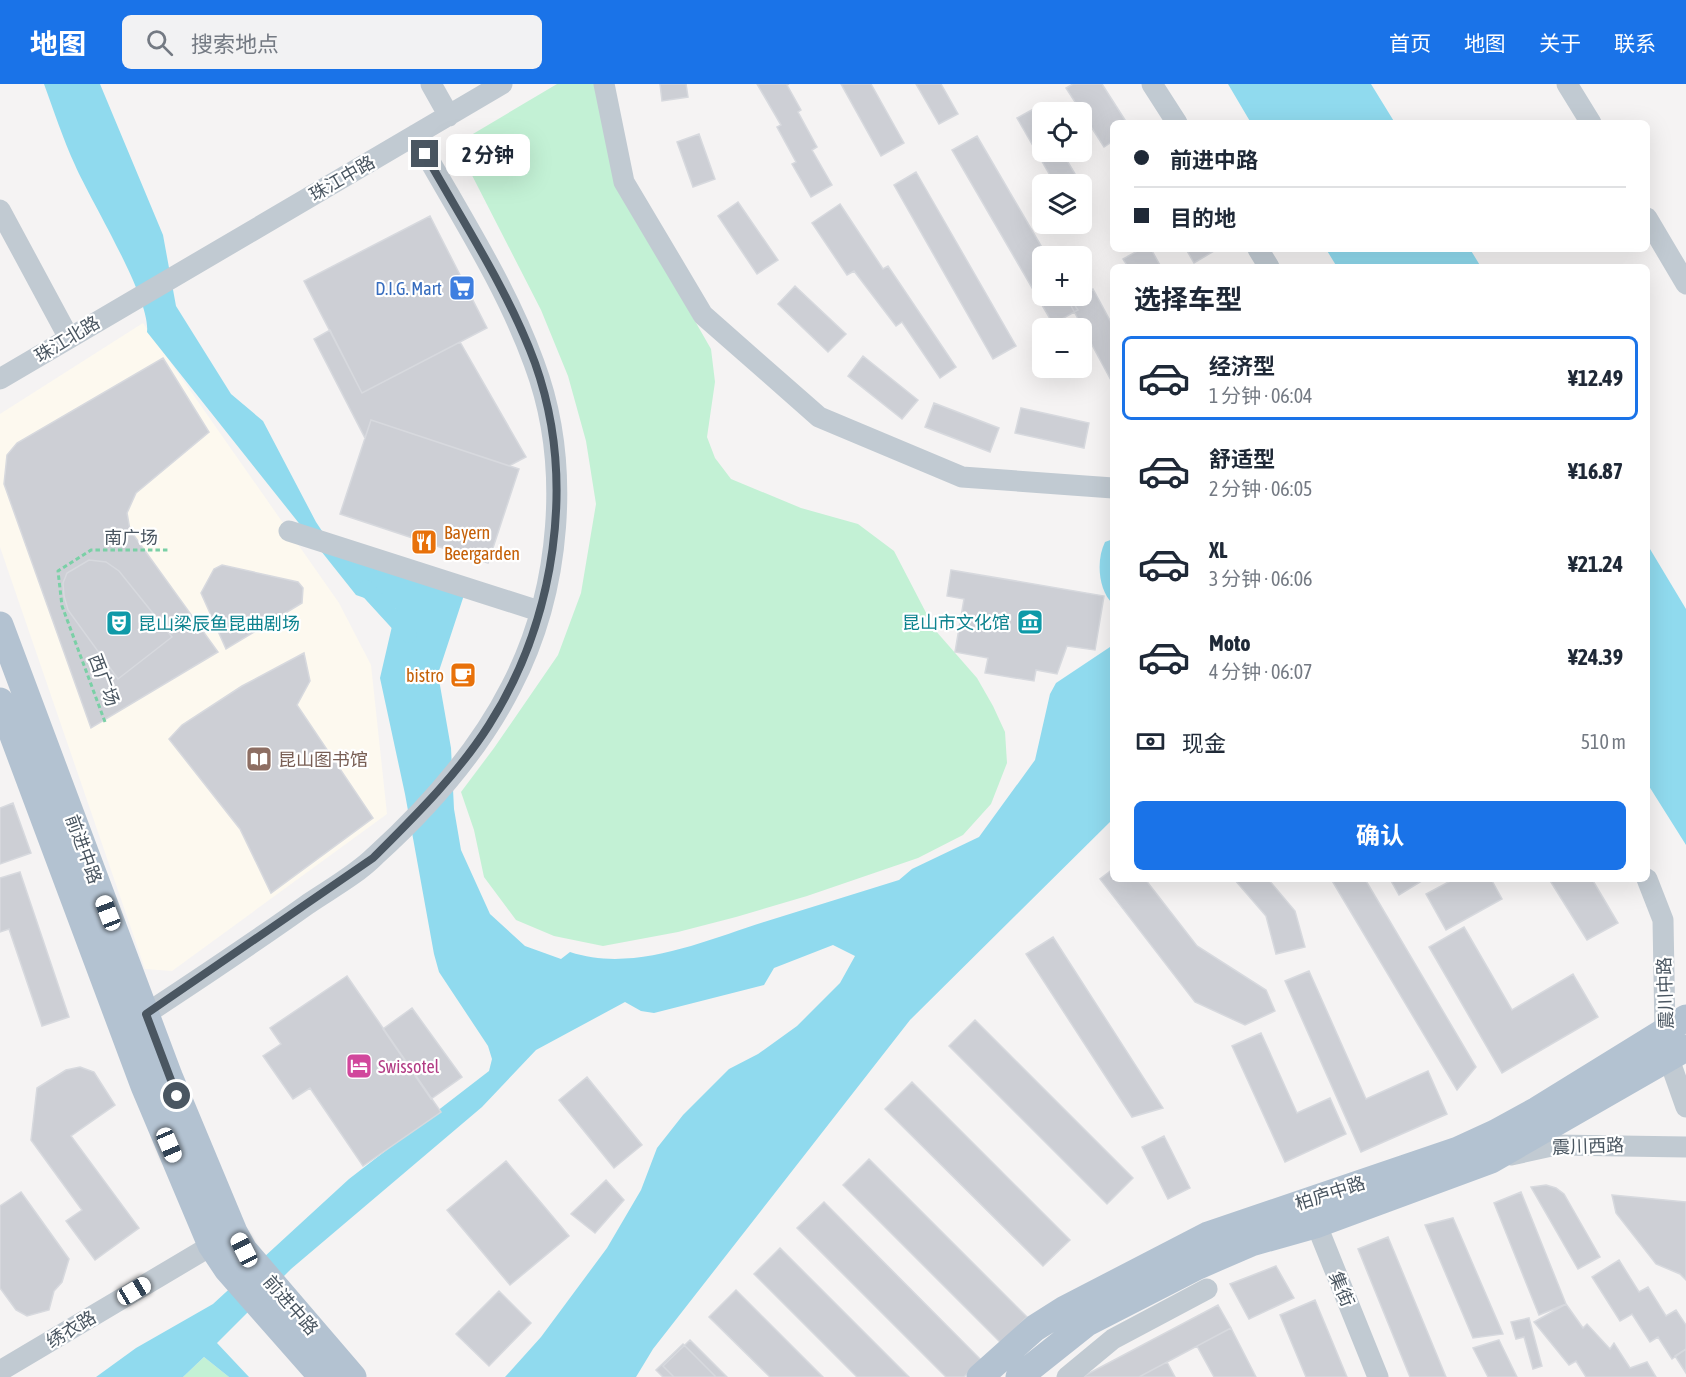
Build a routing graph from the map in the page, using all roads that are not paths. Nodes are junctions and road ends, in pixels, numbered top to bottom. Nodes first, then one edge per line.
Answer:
1 (431, 84) edge
2 (502, 84) edge
3 (604, 84) edge
4 (1152, 84) edge
5 (1568, 84) edge
6 (449, 116) junction
7 (1175, 120) edge
8 (1589, 120) edge
9 (415, 135) junction
10 (0, 210) edge
11 (1650, 223) edge
12 (1686, 284) edge
13 (133, 299) joint
14 (69, 338) junction
15 (0, 380) edge
16 (1110, 488) edge
17 (289, 531) dead end
18 (539, 611) junction
19 (0, 625) edge
20 (0, 701) edge
21 (1648, 882) edge
22 (146, 1014) junction
23 (1677, 1039) edge
24 (1686, 1107) edge
25 (1686, 1147) edge
26 (1491, 1160) junction
27 (1312, 1213) junction
28 (210, 1245) junction
29 (235, 1250) junction
30 (1207, 1289) dead end
31 (276, 1305) junction
32 (0, 1371) edge
33 (322, 1377) edge
34 (353, 1377) edge
35 (980, 1377) edge
36 (1018, 1377) edge
37 (1067, 1377) edge
38 (1378, 1377) edge

1 - 6 street
2 - 6 street, 珠江中路
3 - 16 street
4 - 7 street
5 - 8 street
6 - 9 street, 珠江中路
9 - 13 street, 珠江中路
9 - 18 street
10 - 14 street
11 - 12 street
13 - 14 street, 珠江北路
14 - 15 street, 珠江北路
17 - 18 street
18 - 22 street
19 - 22 main road, 前进中路
20 - 28 main road, 前进中路
21 - 23 street, 震川中路
22 - 29 main road, 前进中路
23 - 24 street, 震川中路
23 - 26 main road, 柏庐中路
23 - 27 main road, 柏庐中路
25 - 26 street, 震川西路
26 - 27 main road, 柏庐中路
27 - 35 main road, 柏庐中路
27 - 36 main road, 柏庐中路
27 - 38 street, 集街
28 - 29 main road, 前进中路
28 - 32 street, 绣衣路
29 - 31 main road, 前进中路
30 - 37 street
31 - 33 main road, 前进中路
31 - 34 main road, 前进中路

